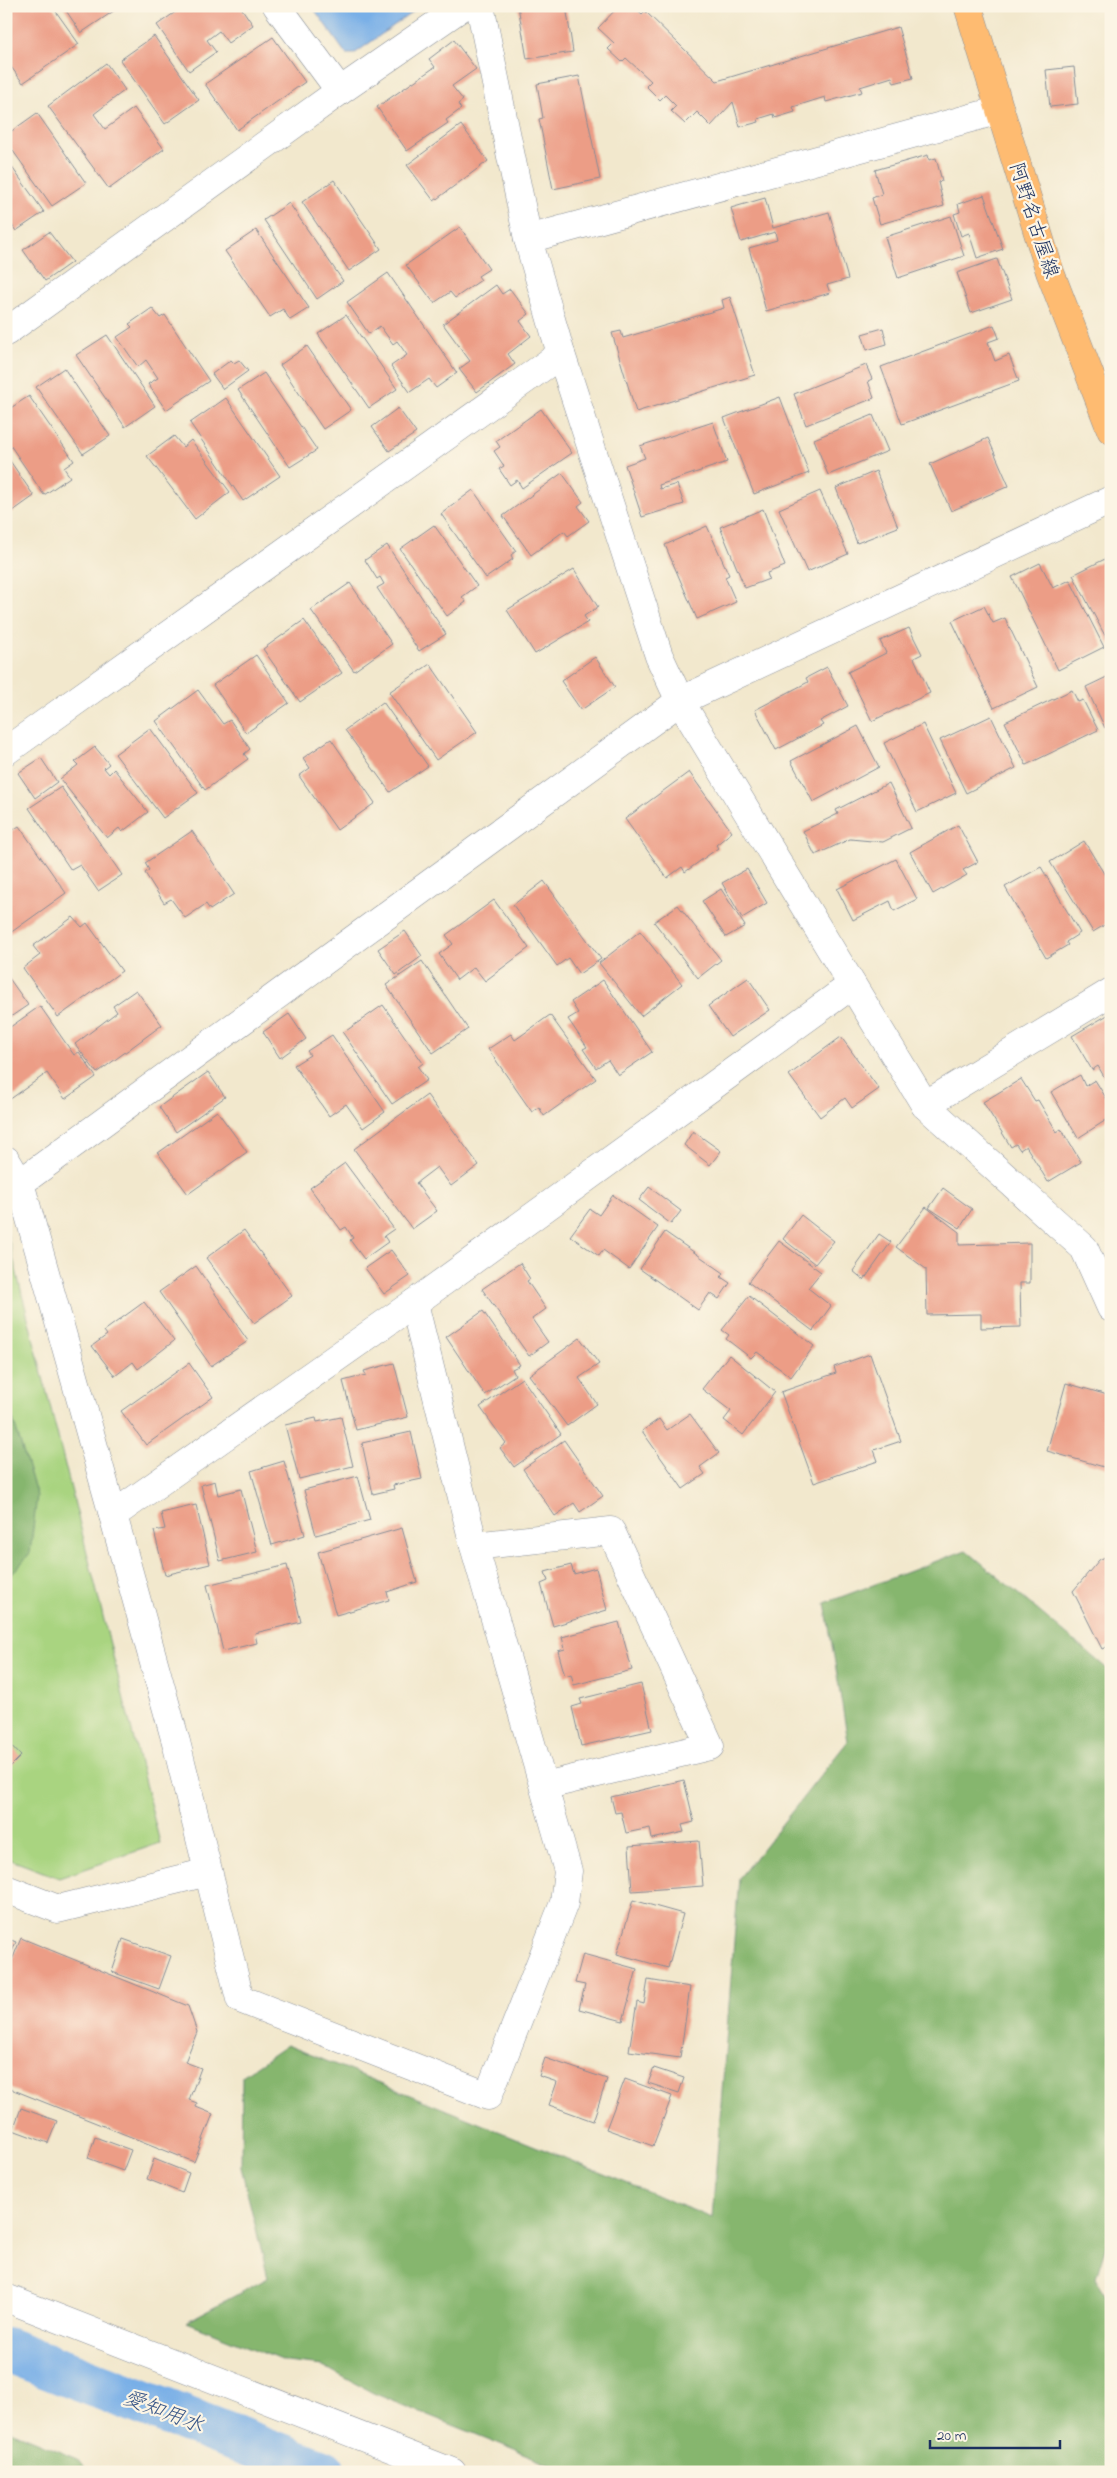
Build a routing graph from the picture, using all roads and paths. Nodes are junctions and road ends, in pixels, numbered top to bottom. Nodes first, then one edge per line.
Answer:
1 (277, 6) edge
2 (463, 6) edge
3 (480, 6) edge
4 (968, 6) edge
5 (340, 91) junction
6 (1000, 110) junction
7 (528, 239) junction
8 (6, 332) edge
9 (561, 354) junction
10 (1111, 430) edge
11 (1111, 500) edge
12 (680, 701) junction
13 (6, 751) edge
14 (852, 985) junction
15 (1111, 992) edge
16 (925, 1105) junction
17 (6, 1160) edge
18 (20, 1182) junction
19 (414, 1303) junction
20 (1111, 1308) edge
21 (113, 1516) junction
22 (474, 1546) junction
23 (544, 1786) junction
24 (208, 1872) junction
25 (6, 1889) edge
26 (6, 2298) edge
27 (452, 2472) edge

1 - 5 street
2 - 5 street
3 - 7 street
4 - 6 main road, 阿野名古屋線
5 - 8 street
6 - 7 street
6 - 10 main road, 阿野名古屋線
7 - 9 street
9 - 12 street
9 - 13 street
11 - 12 street
12 - 14 street
12 - 18 street
14 - 16 street
14 - 19 street
15 - 16 street
16 - 20 street
17 - 18 street
18 - 21 street
19 - 21 street
19 - 22 street
21 - 24 street
22 - 23 street
22 - 23 street
23 - 24 street
24 - 25 street
26 - 27 street

